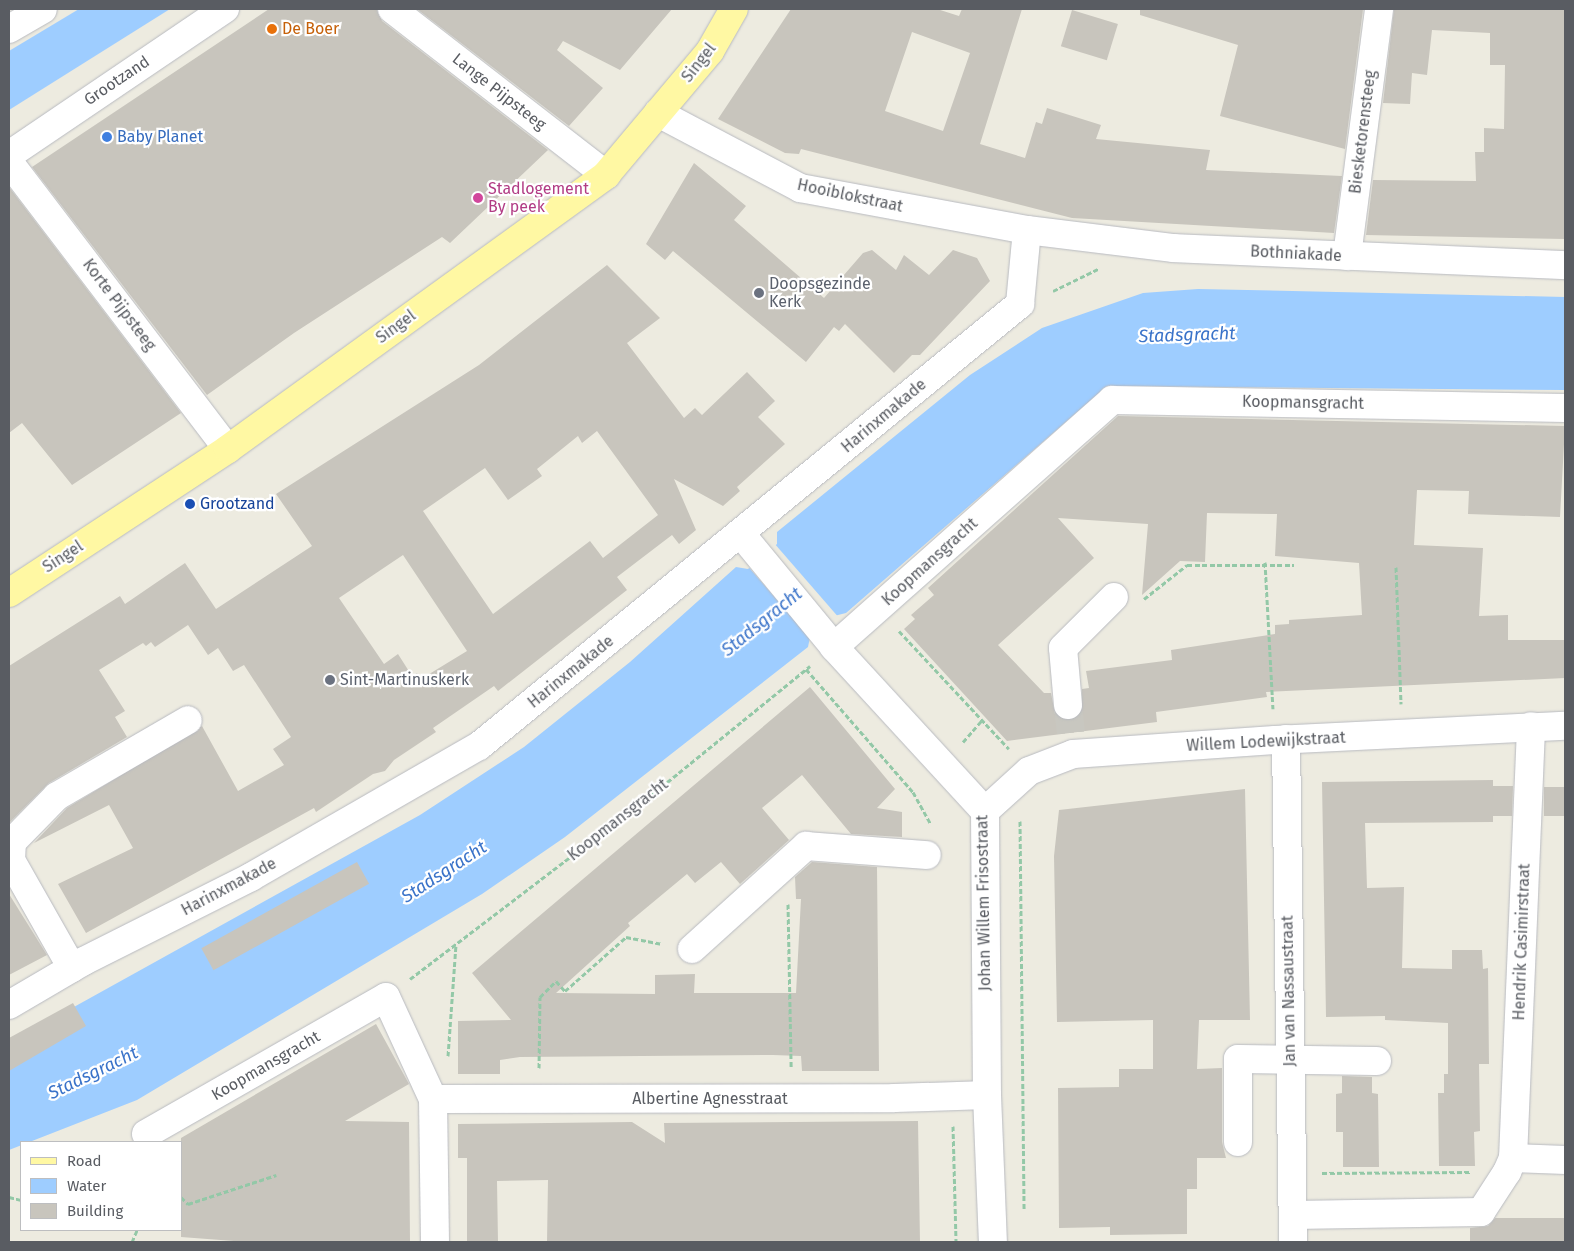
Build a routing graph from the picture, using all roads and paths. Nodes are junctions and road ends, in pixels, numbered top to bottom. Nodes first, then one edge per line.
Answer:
1 (43, 9) edge
2 (225, 9) edge
3 (392, 9) edge
4 (734, 9) edge
5 (1379, 9) edge
6 (9, 29) edge
7 (658, 114) junction
8 (9, 155) edge
9 (9, 162) edge
10 (606, 175) junction
11 (1027, 230) junction
12 (1114, 241) junction
13 (1347, 256) junction
14 (1565, 265) edge
15 (1020, 304) junction
16 (1565, 408) edge
17 (228, 449) junction
18 (748, 543) junction
19 (1265, 562) junction
20 (1294, 565) dead end
21 (1396, 567) dead end
22 (9, 593) edge
23 (1114, 597) joint
24 (878, 608) junction
25 (829, 640) junction
26 (806, 669) junction
27 (1068, 705) tunnel mouth
28 (188, 720) dead end
29 (1531, 726) junction
30 (1565, 726) edge
31 (1402, 734) junction
32 (1280, 740) junction
33 (1024, 775) junction
34 (985, 811) junction
35 (927, 855) joint
36 (787, 863) junction
37 (456, 944) junction
38 (692, 949) joint
39 (72, 968) junction
40 (386, 997) junction
41 (9, 1005) edge
42 (1290, 1058) junction
43 (1377, 1061) dead end
44 (987, 1095) junction
45 (952, 1096) junction
46 (439, 1099) junction
47 (539, 1099) junction
48 (792, 1099) junction
49 (146, 1134) dead end
50 (1238, 1142) dead end
51 (1565, 1160) edge
52 (1510, 1165) junction
53 (1292, 1173) junction
54 (276, 1175) dead end
55 (182, 1199) edge
56 (1292, 1216) junction
57 (1022, 1217) dead end
58 (435, 1242) edge
59 (956, 1242) edge
60 (993, 1242) edge
61 (1293, 1242) edge

1 - 6 street
2 - 8 street, Grootzand
3 - 10 street, Lange Pijpsteeg
4 - 7 main road, Singel
5 - 13 street, Biesketorensteeg
7 - 10 main road, Singel
7 - 11 street, Hooiblokstraat
9 - 17 street, Korte Pijpsteeg
10 - 17 main road, Singel
11 - 12 street, Bothniakade
11 - 15 street
12 - 13 street, Bothniakade
12 - 15 path
13 - 14 street, Bothniakade
15 - 18 street, Harinxmakade
16 - 24 street, Koopmansgracht
17 - 22 main road, Singel
18 - 25 street, Johan Willem Frisostraat
18 - 39 street, Harinxmakade
19 - 20 path
19 - 23 path
19 - 32 path
21 - 31 path
23 - 27 street
24 - 25 street, Koopmansgracht
24 - 33 path
25 - 26 path, Koopmansgracht
25 - 34 street, Johan Willem Frisostraat
26 - 35 path
26 - 37 path, Koopmansgracht
28 - 39 street
29 - 30 street, Willem Lodewijkstraat
29 - 31 street, Willem Lodewijkstraat
29 - 52 street, Hendrik Casimirstraat
31 - 32 street, Willem Lodewijkstraat
32 - 33 street, Willem Lodewijkstraat
32 - 42 street, Jan van Nassaustraat
33 - 34 street, Willem Lodewijkstraat
33 - 57 path
34 - 44 street, Johan Willem Frisostraat
35 - 36 street
36 - 38 street
36 - 48 path
37 - 40 path, Koopmansgracht
37 - 46 path
38 - 47 path
39 - 41 street, Harinxmakade
40 - 46 street
40 - 49 street, Koopmansgracht
42 - 43 street
42 - 50 street
42 - 53 street, Jan van Nassaustraat
44 - 45 street, Albertine Agnesstraat
44 - 60 street, Johan Willem Frisostraat
45 - 48 street, Albertine Agnesstraat
45 - 59 path
46 - 47 street, Albertine Agnesstraat
46 - 58 street
47 - 48 street, Albertine Agnesstraat
51 - 52 street
52 - 53 path
52 - 56 street
53 - 56 street, Jan van Nassaustraat
54 - 55 path
56 - 61 street, Jan van Nassaustraat

